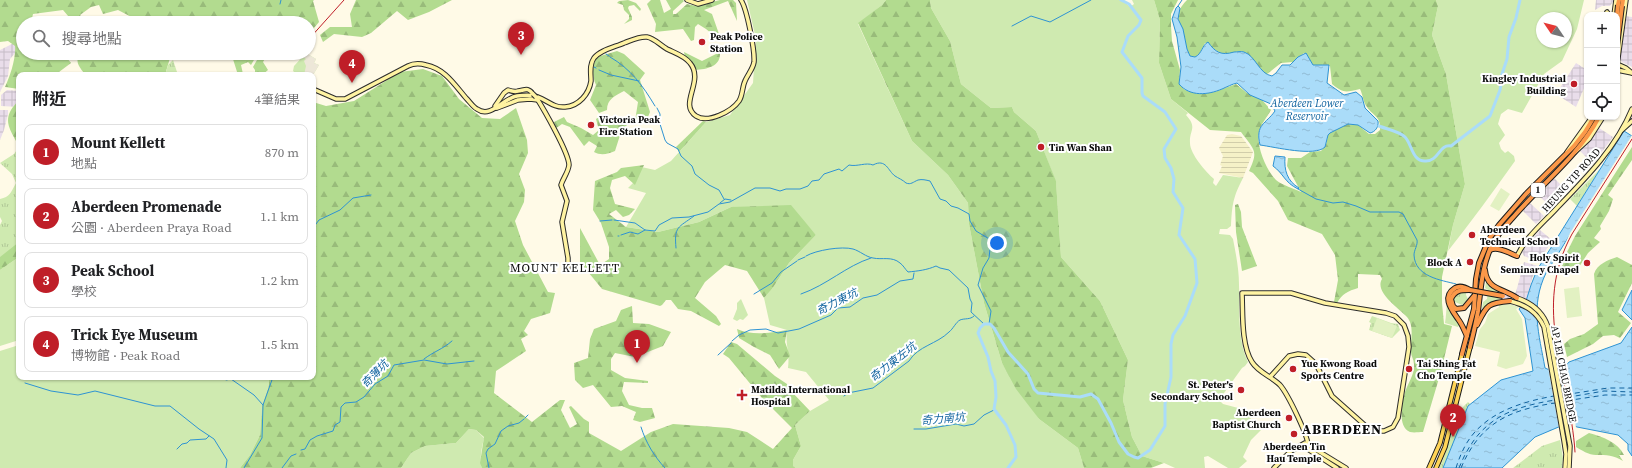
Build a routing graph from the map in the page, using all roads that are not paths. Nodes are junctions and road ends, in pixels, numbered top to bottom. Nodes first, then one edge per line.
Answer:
1 (687, 0) edge
2 (712, 0) edge
3 (741, 0) edge
4 (1618, 0) edge
5 (1624, 0) edge
6 (1616, 12) edge
7 (1620, 14) edge
8 (1624, 14) junction
9 (1622, 22) joint
10 (1620, 26) edge
11 (1619, 48) edge
12 (1620, 66) edge
13 (1620, 71) edge
14 (1632, 73) edge
15 (316, 90) edge
16 (536, 97) junction
17 (496, 107) junction
18 (1632, 109) edge
19 (1631, 116) edge
20 (1593, 120) edge
21 (1594, 120) edge
22 (1601, 120) edge
23 (1632, 120) edge
24 (1620, 132) junction
25 (1573, 153) junction
26 (1497, 236) junction
27 (1499, 249) junction
28 (1490, 250) junction
29 (1516, 256) joint
30 (568, 268) dead end
31 (1485, 268) junction
32 (1474, 296) junction
33 (1517, 298) junction
34 (1509, 299) junction
35 (1451, 306) junction
36 (1475, 329) junction
37 (1466, 336) junction
38 (1470, 347) joint
39 (1462, 354) joint
40 (1270, 377) junction
41 (1307, 438) junction
42 (1302, 444) junction
43 (1298, 447) junction
44 (1308, 447) junction
45 (1274, 468) edge
46 (1337, 468) edge
47 (1346, 468) edge
48 (1429, 468) edge
49 (1436, 468) edge
50 (1565, 468) edge
51 (1569, 468) edge

1 - 2 main road
3 - 17 main road
4 - 6 highway, bridge
5 - 8 main road
5 - 10 highway, bridge
7 - 8 main road
8 - 9 main road
9 - 11 main road
12 - 14 main road
13 - 14 main road
15 - 17 main road
16 - 17 main road
16 - 17 main road
16 - 30 main road
18 - 19 main road, HEUNG YIP ROAD
19 - 24 main road, HEUNG YIP ROAD
20 - 32 highway, 1
21 - 25 highway, 1
22 - 25 main road
23 - 24 main road, HEUNG YIP ROAD
24 - 29 main road, HEUNG YIP ROAD
25 - 26 highway, 1
26 - 27 highway
26 - 28 highway, 1
27 - 28 highway
27 - 29 highway
28 - 31 highway, 1
31 - 33 highway
31 - 36 highway, 1
32 - 35 highway
32 - 37 highway, 1
33 - 34 highway
33 - 51 main road, AP LEI CHAU BRIDGE
34 - 35 highway, bridge
34 - 36 highway
34 - 50 main road, AP LEI CHAU BRIDGE
35 - 37 highway
36 - 38 highway, 1
37 - 39 highway, 1
38 - 49 main road
39 - 48 main road
40 - 40 main road
40 - 41 main road
41 - 42 main road
41 - 44 main road
42 - 43 main road
42 - 44 main road
43 - 44 main road
43 - 45 main road
44 - 46 main road
44 - 47 main road

